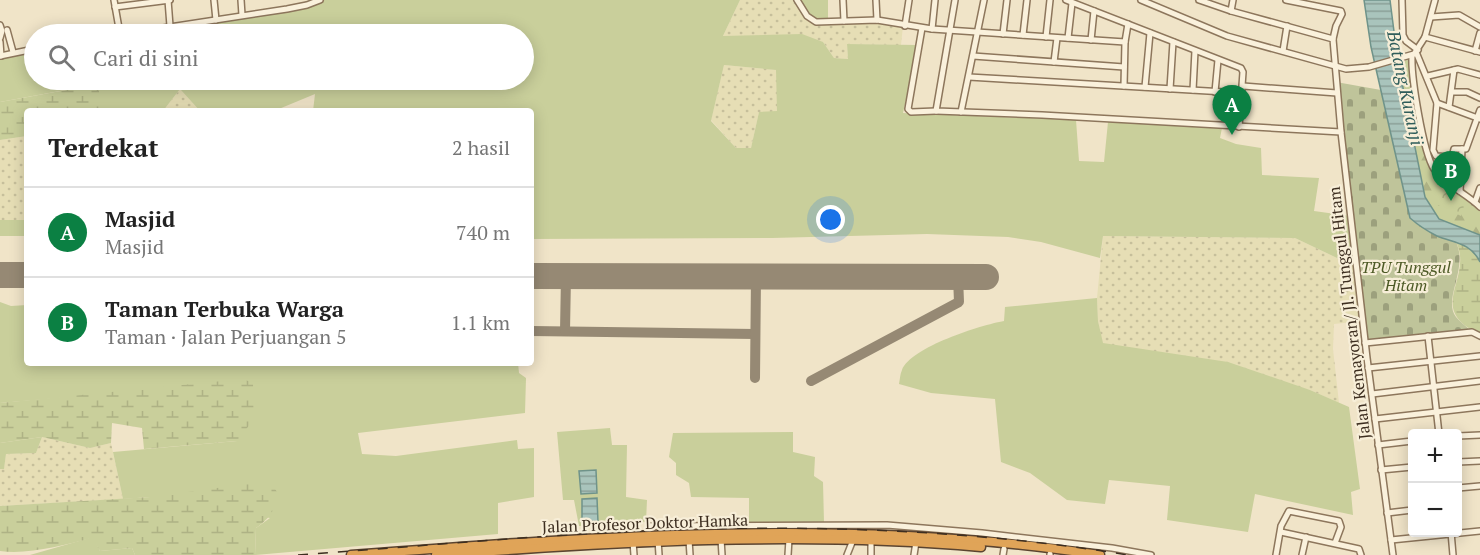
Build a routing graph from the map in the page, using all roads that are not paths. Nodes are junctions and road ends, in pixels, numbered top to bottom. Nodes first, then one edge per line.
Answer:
1 (114, 0) edge
2 (169, 0) edge
3 (214, 0) edge
4 (242, 0) edge
5 (320, 0) edge
6 (797, 0) edge
7 (843, 0) edge
8 (876, 0) edge
9 (909, 0) edge
10 (935, 0) edge
11 (955, 0) edge
12 (984, 0) edge
13 (1007, 0) edge
14 (1027, 0) edge
15 (1050, 0) edge
16 (1141, 0) edge
17 (1199, 0) edge
18 (1233, 0) edge
19 (1286, 0) edge
20 (1402, 0) edge
21 (1435, 0) edge
22 (1069, 1) edge
23 (144, 2) edge
24 (1151, 2) edge
25 (125, 3) edge
26 (115, 7) junction
27 (1094, 11) junction
28 (1231, 11) junction
29 (242, 15) junction
30 (1431, 17) junction
31 (216, 20) junction
32 (877, 20) junction
33 (844, 21) junction
34 (119, 24) edge
35 (170, 24) edge
36 (185, 24) edge
37 (1128, 24) junction
38 (0, 25) edge
39 (905, 26) junction
40 (1287, 26) junction
41 (1480, 27) edge
42 (922, 28) junction
43 (932, 29) junction
44 (951, 29) junction
45 (7, 30) dead end
46 (978, 33) junction
47 (1150, 33) junction
48 (1480, 33) edge
49 (1003, 34) junction
50 (1023, 35) junction
51 (1046, 37) junction
52 (1425, 37) junction
53 (1057, 38) junction
54 (1068, 38) junction
55 (1333, 39) junction
56 (0, 40) edge
57 (1091, 40) junction
58 (1125, 42) junction
59 (1173, 42) junction
60 (24, 50) edge
61 (1194, 51) junction
62 (1283, 51) junction
63 (1478, 51) edge
64 (14, 52) junction
65 (1415, 53) junction
66 (0, 56) edge
67 (973, 56) junction
68 (1218, 60) junction
69 (1054, 62) junction
70 (1124, 67) junction
71 (1334, 67) junction
72 (1454, 70) junction
73 (1480, 75) edge
74 (1428, 76) junction
75 (969, 77) junction
76 (1124, 86) junction
77 (1145, 87) junction
78 (1170, 89) junction
79 (1242, 89) junction
80 (1193, 90) junction
81 (1215, 92) junction
82 (1452, 92) junction
83 (1337, 93) junction
84 (1480, 98) edge
85 (1437, 103) junction
86 (1449, 107) junction
87 (1480, 110) edge
88 (936, 111) junction
89 (961, 112) junction
90 (1478, 118) edge
91 (1239, 127) junction
92 (1341, 132) junction
93 (1462, 149) junction
94 (1480, 188) edge
95 (1460, 191) junction
96 (1478, 205) edge
97 (1428, 336) junction
98 (1480, 336) edge
99 (1365, 343) junction
100 (1480, 356) edge
101 (1431, 361) junction
102 (1368, 368) junction
103 (1480, 381) edge
104 (1433, 386) junction
105 (1372, 394) junction
106 (1480, 407) edge
107 (1437, 412) junction
108 (1375, 419) junction
109 (1439, 429) edge
110 (1480, 435) edge
111 (1462, 436) edge
112 (1408, 442) edge
113 (1378, 445) junction
114 (1480, 461) edge
115 (1462, 462) edge
116 (1408, 467) edge
117 (1381, 470) junction
118 (1480, 486) edge
119 (1462, 488) edge
120 (1408, 511) edge
121 (1387, 513) junction
122 (649, 526) dead end
123 (1480, 531) edge
124 (1281, 532) junction
125 (1462, 532) edge
126 (867, 533) junction
127 (765, 536) junction
128 (1306, 537) junction
129 (1417, 537) edge
130 (1451, 537) edge
131 (721, 539) junction
132 (789, 539) junction
133 (658, 540) junction
134 (689, 540) junction
135 (853, 540) junction
136 (1391, 540) junction
137 (604, 541) junction
138 (633, 542) junction
139 (916, 542) junction
140 (1335, 543) junction
141 (980, 544) junction
142 (526, 546) junction
143 (445, 551) edge
144 (562, 551) edge
145 (1003, 552) edge
146 (433, 553) edge
147 (488, 553) edge
148 (351, 555) edge
149 (634, 555) edge
150 (659, 555) edge
151 (690, 555) edge
152 (722, 555) edge
153 (788, 555) edge
154 (847, 555) edge
155 (871, 555) edge
156 (914, 555) edge
157 (1050, 555) edge
158 (1056, 555) edge
159 (1100, 555) edge
160 (1151, 555) edge
161 (1276, 555) edge
162 (1302, 555) edge
163 (1361, 555) edge
164 (1393, 555) edge
165 (1453, 555) edge

1 - 26 street
2 - 23 street
2 - 35 street
3 - 31 street
4 - 29 street
5 - 29 street
6 - 33 street
7 - 33 street
8 - 32 street
9 - 39 street
10 - 43 street
11 - 44 street
12 - 46 street
13 - 49 street
14 - 50 street
15 - 51 street
16 - 24 street
17 - 28 street
18 - 28 street
19 - 55 street, Jalan Kemayoran/ Jl. Tunggul Hitam
20 - 65 street
21 - 30 street
22 - 27 street
22 - 54 street
23 - 25 street
24 - 62 street
25 - 26 street
26 - 34 street
27 - 37 street
27 - 57 street
28 - 40 street
29 - 31 street
30 - 41 street
30 - 52 street
31 - 36 street
32 - 33 street
32 - 39 street
37 - 47 street
37 - 58 street
38 - 56 street
39 - 42 street
40 - 55 street
40 - 62 street
42 - 43 street
42 - 88 street
43 - 44 street
44 - 46 street
44 - 88 street
45 - 64 street
46 - 49 street
46 - 67 street
47 - 59 street
47 - 77 street
48 - 63 street
49 - 50 street
50 - 51 street
51 - 53 street
52 - 63 street
52 - 65 street
53 - 54 street
53 - 69 street
54 - 57 street
55 - 71 street, Jalan Kemayoran/ Jl. Tunggul Hitam
56 - 66 street
57 - 58 street
58 - 70 street
59 - 61 street
59 - 78 street
60 - 64 street
61 - 68 street
61 - 80 street
62 - 71 street
64 - 66 street
65 - 71 street
65 - 74 street
65 - 95 street
67 - 69 street
67 - 75 street
68 - 79 street
68 - 81 street
69 - 70 street
70 - 76 street
71 - 83 street, Jalan Kemayoran/ Jl. Tunggul Hitam
72 - 73 street
72 - 74 street
72 - 82 street
74 - 85 street
75 - 76 street
75 - 89 street
76 - 77 street
77 - 78 street
78 - 80 street
79 - 81 street
79 - 83 street
79 - 91 street
80 - 81 street
82 - 84 street
82 - 86 street
83 - 92 street, Jalan Kemayoran/ Jl. Tunggul Hitam
85 - 86 street
85 - 93 street
86 - 90 street
87 - 90 street
88 - 89 street
89 - 91 street
90 - 93 street
91 - 92 street
92 - 99 street, Jalan Kemayoran/ Jl. Tunggul Hitam
93 - 95 street
94 - 96 street
95 - 96 street
97 - 98 street
97 - 99 street
97 - 101 street
99 - 102 street, Jalan Kemayoran/ Jl. Tunggul Hitam
100 - 101 street
101 - 102 street
101 - 104 street
102 - 105 street, Jalan Kemayoran/ Jl. Tunggul Hitam
103 - 104 street
104 - 105 street
104 - 107 street
105 - 108 street, Jalan Kemayoran/ Jl. Tunggul Hitam
106 - 107 street
107 - 108 street
107 - 109 street
108 - 113 street, Jalan Kemayoran/ Jl. Tunggul Hitam
110 - 111 street
112 - 113 street
113 - 117 street, Jalan Kemayoran/ Jl. Tunggul Hitam
114 - 115 street
116 - 117 street
117 - 121 street, Jalan Kemayoran/ Jl. Tunggul Hitam
118 - 119 street
120 - 121 street
121 - 136 street, Jalan Kemayoran/ Jl. Tunggul Hitam
122 - 126 street
123 - 125 street
124 - 128 street
124 - 140 street
124 - 161 street
126 - 127 highway
126 - 135 highway
126 - 139 highway
126 - 141 highway
126 - 155 street
126 - 160 street
127 - 131 highway, Jalan Profesor Doktor Hamka
127 - 132 highway
127 - 137 highway, Jalan Profesor Doktor Hamka
128 - 140 street
128 - 162 street
129 - 136 street
130 - 165 street
131 - 134 highway, Jalan Profesor Doktor Hamka
131 - 152 street
132 - 135 highway
132 - 153 street
133 - 134 highway, Jalan Profesor Doktor Hamka
133 - 138 highway, Jalan Profesor Doktor Hamka
133 - 150 street
134 - 151 street
135 - 154 street
136 - 164 street, Jalan Kemayoran/ Jl. Tunggul Hitam
137 - 138 highway, Jalan Profesor Doktor Hamka
137 - 142 highway, Jalan Profesor Doktor Hamka
137 - 144 highway, Jalan Profesor Doktor Hamka
138 - 149 street
139 - 141 highway
139 - 156 street
140 - 163 street
141 - 145 highway
141 - 159 highway
142 - 143 highway
142 - 144 highway, Jalan Profesor Doktor Hamka
142 - 147 highway
143 - 146 highway
143 - 147 highway
145 - 157 highway
146 - 148 highway
157 - 158 highway

